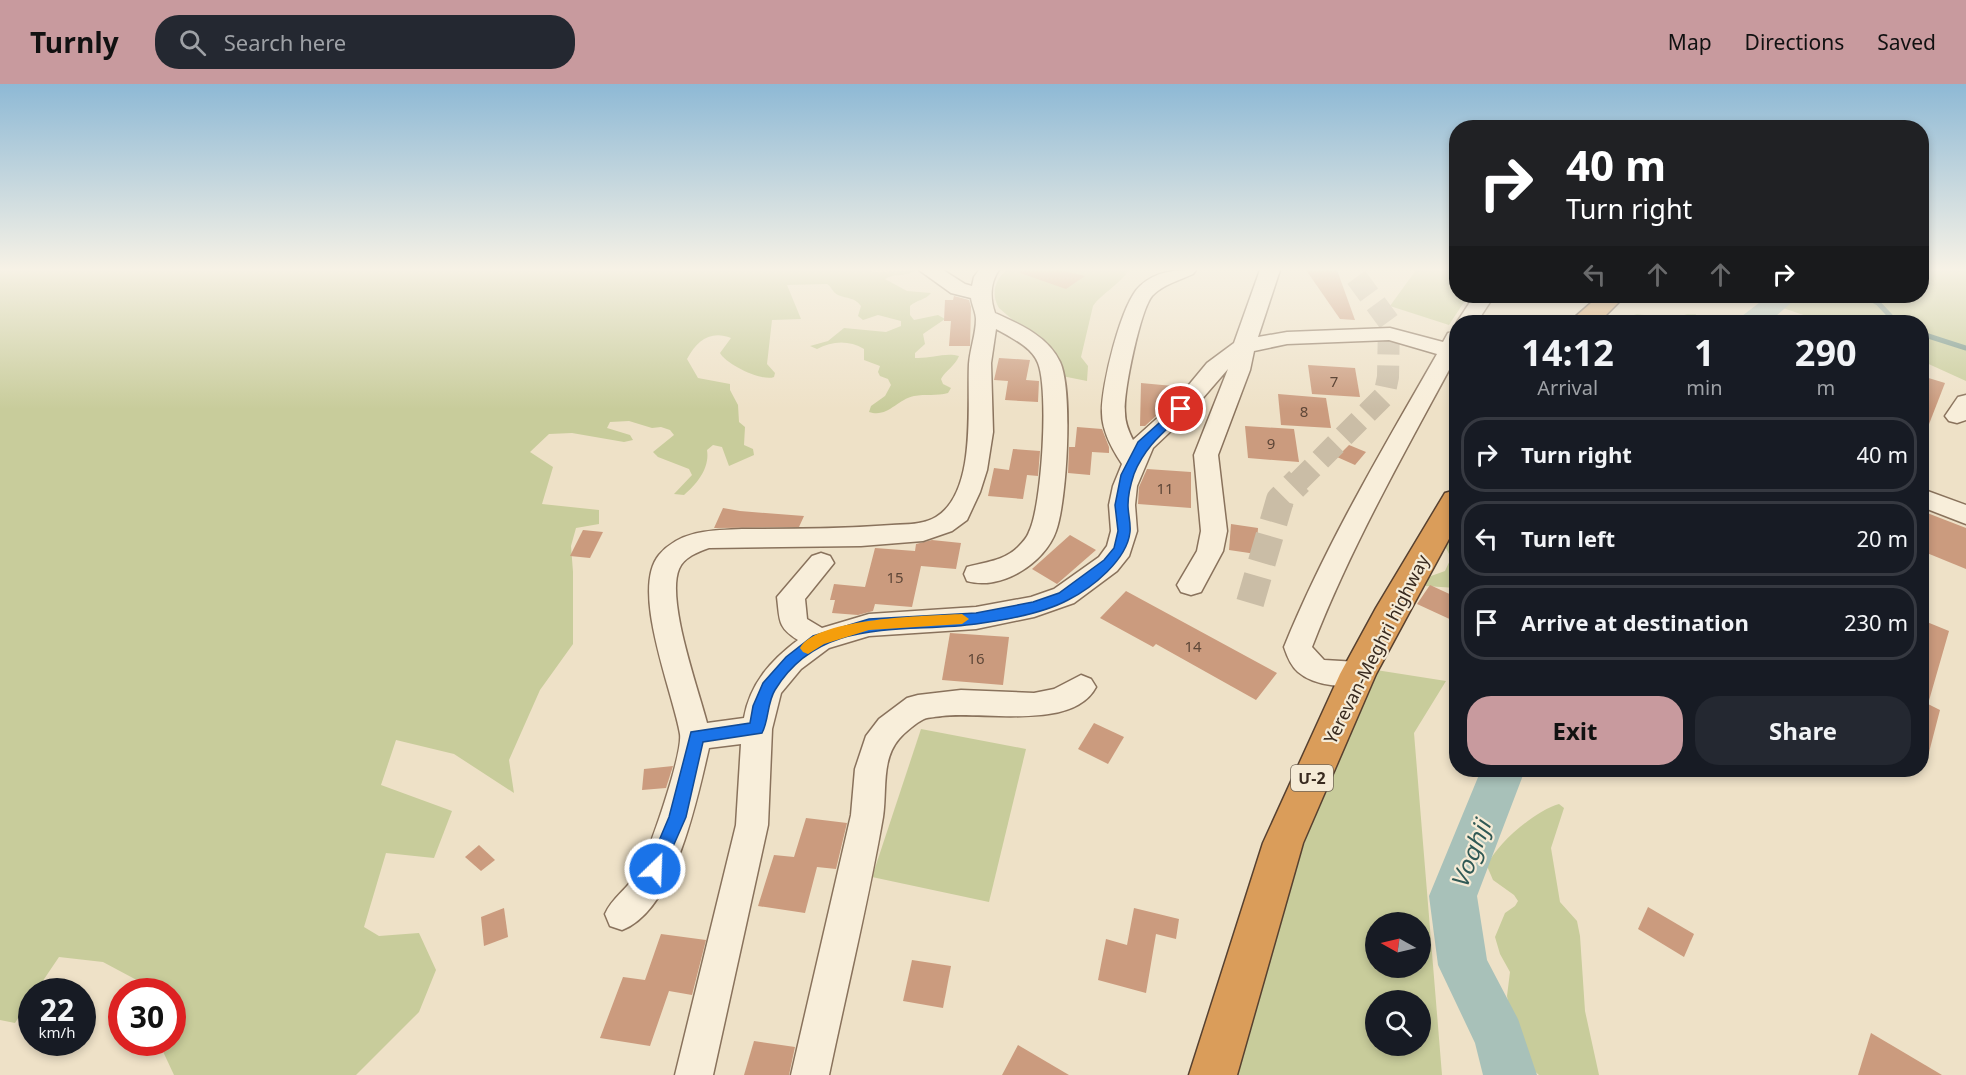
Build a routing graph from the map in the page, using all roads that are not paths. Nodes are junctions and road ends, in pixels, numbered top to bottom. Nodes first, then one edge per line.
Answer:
1 (983, 316) edge
2 (998, 316) edge
3 (1134, 316) edge
4 (1254, 316) edge
5 (1449, 344) edge
6 (1244, 346) junction
7 (1449, 350) edge
8 (1134, 463) junction
9 (1929, 501) edge
10 (1449, 512) edge
11 (1966, 515) edge
12 (821, 563) dead end
13 (977, 574) dead end
14 (1191, 585) dead end
15 (819, 640) junction
16 (1358, 674) junction
17 (1081, 687) dead end
18 (757, 729) junction
19 (696, 737) junction
20 (622, 914) dead end
21 (694, 1075) edge
22 (810, 1075) edge
23 (1213, 1075) edge

1 - 19 street
2 - 13 street
3 - 8 street
4 - 6 street
5 - 6 street
6 - 8 street
6 - 14 street
7 - 16 street
8 - 15 street
9 - 11 street
10 - 16 highway, Yerevan-Meghri highway / Մ-2
12 - 15 street
15 - 18 street
16 - 23 highway, Yerevan-Meghri highway / Մ-2
17 - 22 street
18 - 19 street
18 - 21 street
19 - 20 street

